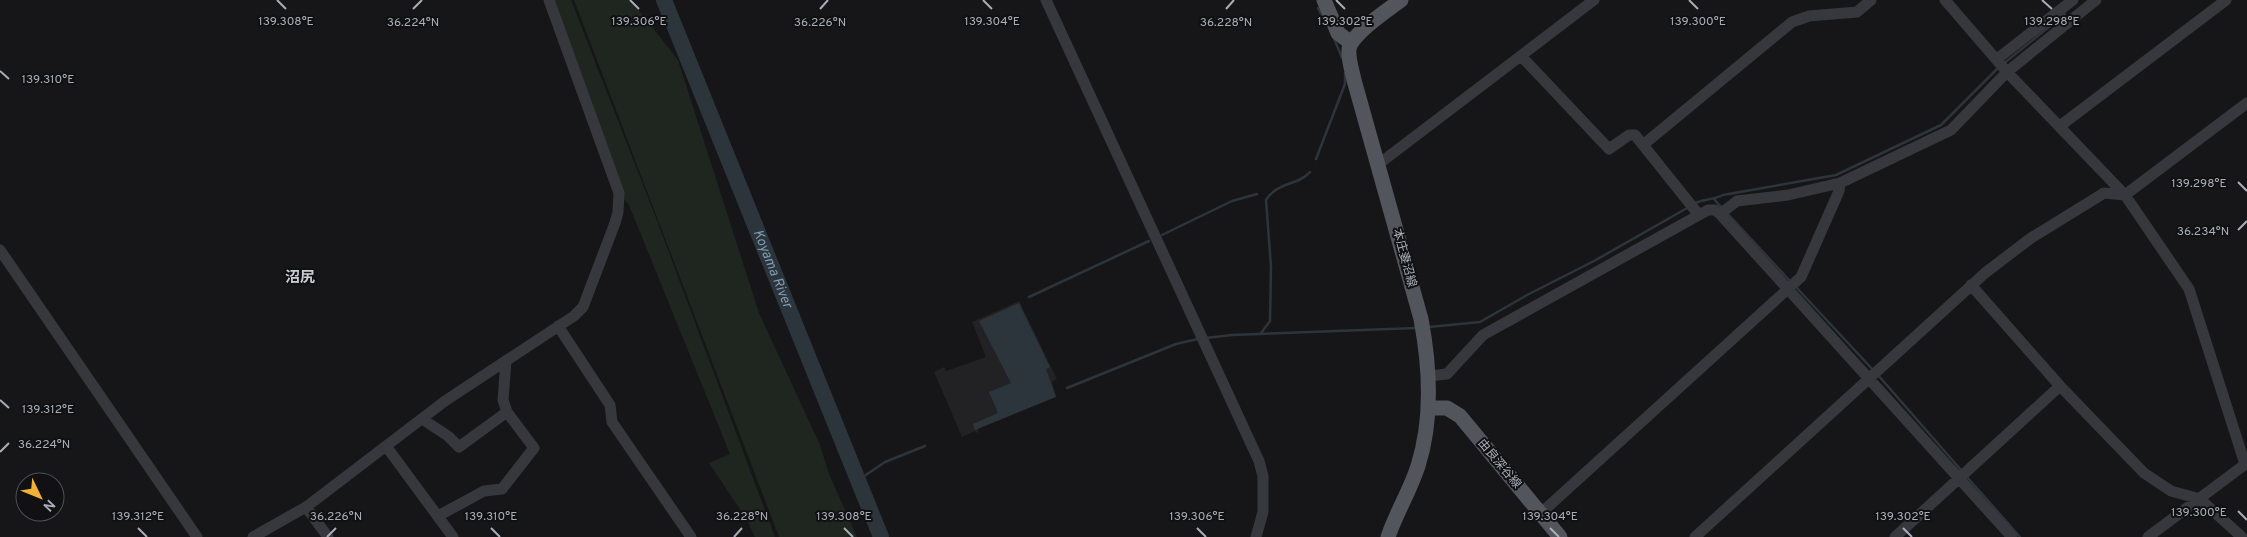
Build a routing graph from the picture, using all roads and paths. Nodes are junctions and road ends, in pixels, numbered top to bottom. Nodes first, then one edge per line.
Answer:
1 (549, 0) edge
2 (1046, 0) edge
3 (1324, 0) edge
4 (1401, 0) edge
5 (1594, 0) edge
6 (1871, 0) edge
7 (1945, 0) edge
8 (2073, 0) edge
9 (2096, 0) edge
10 (2226, 0) edge
11 (1351, 43) junction
12 (1522, 57) junction
13 (1997, 59) junction
14 (2007, 72) junction
15 (2247, 103) edge
16 (2060, 126) junction
17 (1643, 145) junction
18 (1378, 162) junction
19 (1840, 183) junction
20 (2126, 195) junction
21 (1723, 211) junction
22 (1699, 215) junction
23 (0, 250) edge
24 (1791, 286) junction
25 (1971, 286) junction
26 (558, 326) junction
27 (506, 361) junction
28 (1428, 376) junction
29 (1870, 378) junction
30 (2060, 386) junction
31 (1428, 408) junction
32 (507, 412) junction
33 (422, 419) junction
34 (386, 446) junction
35 (2246, 464) edge
36 (1958, 479) junction
37 (2200, 499) junction
38 (306, 507) junction
39 (1541, 513) junction
40 (438, 516) junction
41 (270, 533) edge
42 (2243, 534) edge
43 (197, 537) edge
44 (254, 537) edge
45 (328, 537) edge
46 (453, 537) edge
47 (691, 537) edge
48 (1256, 537) edge
49 (1388, 537) edge
50 (1560, 537) edge
51 (1695, 537) edge
52 (1895, 537) edge
53 (2012, 537) edge
54 (2148, 537) edge

1 - 26 street
2 - 48 street
3 - 11 main road
4 - 11 main road
5 - 12 street
6 - 17 street
7 - 13 street
8 - 13 street
9 - 14 street
10 - 16 street
11 - 18 main road, 本庄妻沼線
12 - 17 street
12 - 18 street
13 - 14 street
14 - 16 street
14 - 19 street
15 - 20 street
16 - 20 street
17 - 22 street
18 - 28 main road, 本庄妻沼線
19 - 21 street
19 - 24 street
20 - 25 street
20 - 35 street
21 - 22 street
21 - 24 street
22 - 28 street
23 - 43 street
24 - 29 street
24 - 39 street
25 - 29 street
25 - 30 street
26 - 27 street
26 - 47 street
27 - 32 street
27 - 33 street
28 - 31 main road, 本庄妻沼線
29 - 36 street
29 - 51 street
30 - 36 street
30 - 37 street
31 - 39 main road, 由良深谷線
31 - 49 main road, 本庄妻沼線
32 - 33 street
32 - 40 street
33 - 34 street
34 - 38 street
34 - 40 street
35 - 37 street
36 - 52 street
36 - 53 street
37 - 42 street
37 - 54 street
38 - 41 street
38 - 45 street
39 - 50 main road, 由良深谷線
40 - 46 street
41 - 44 street

